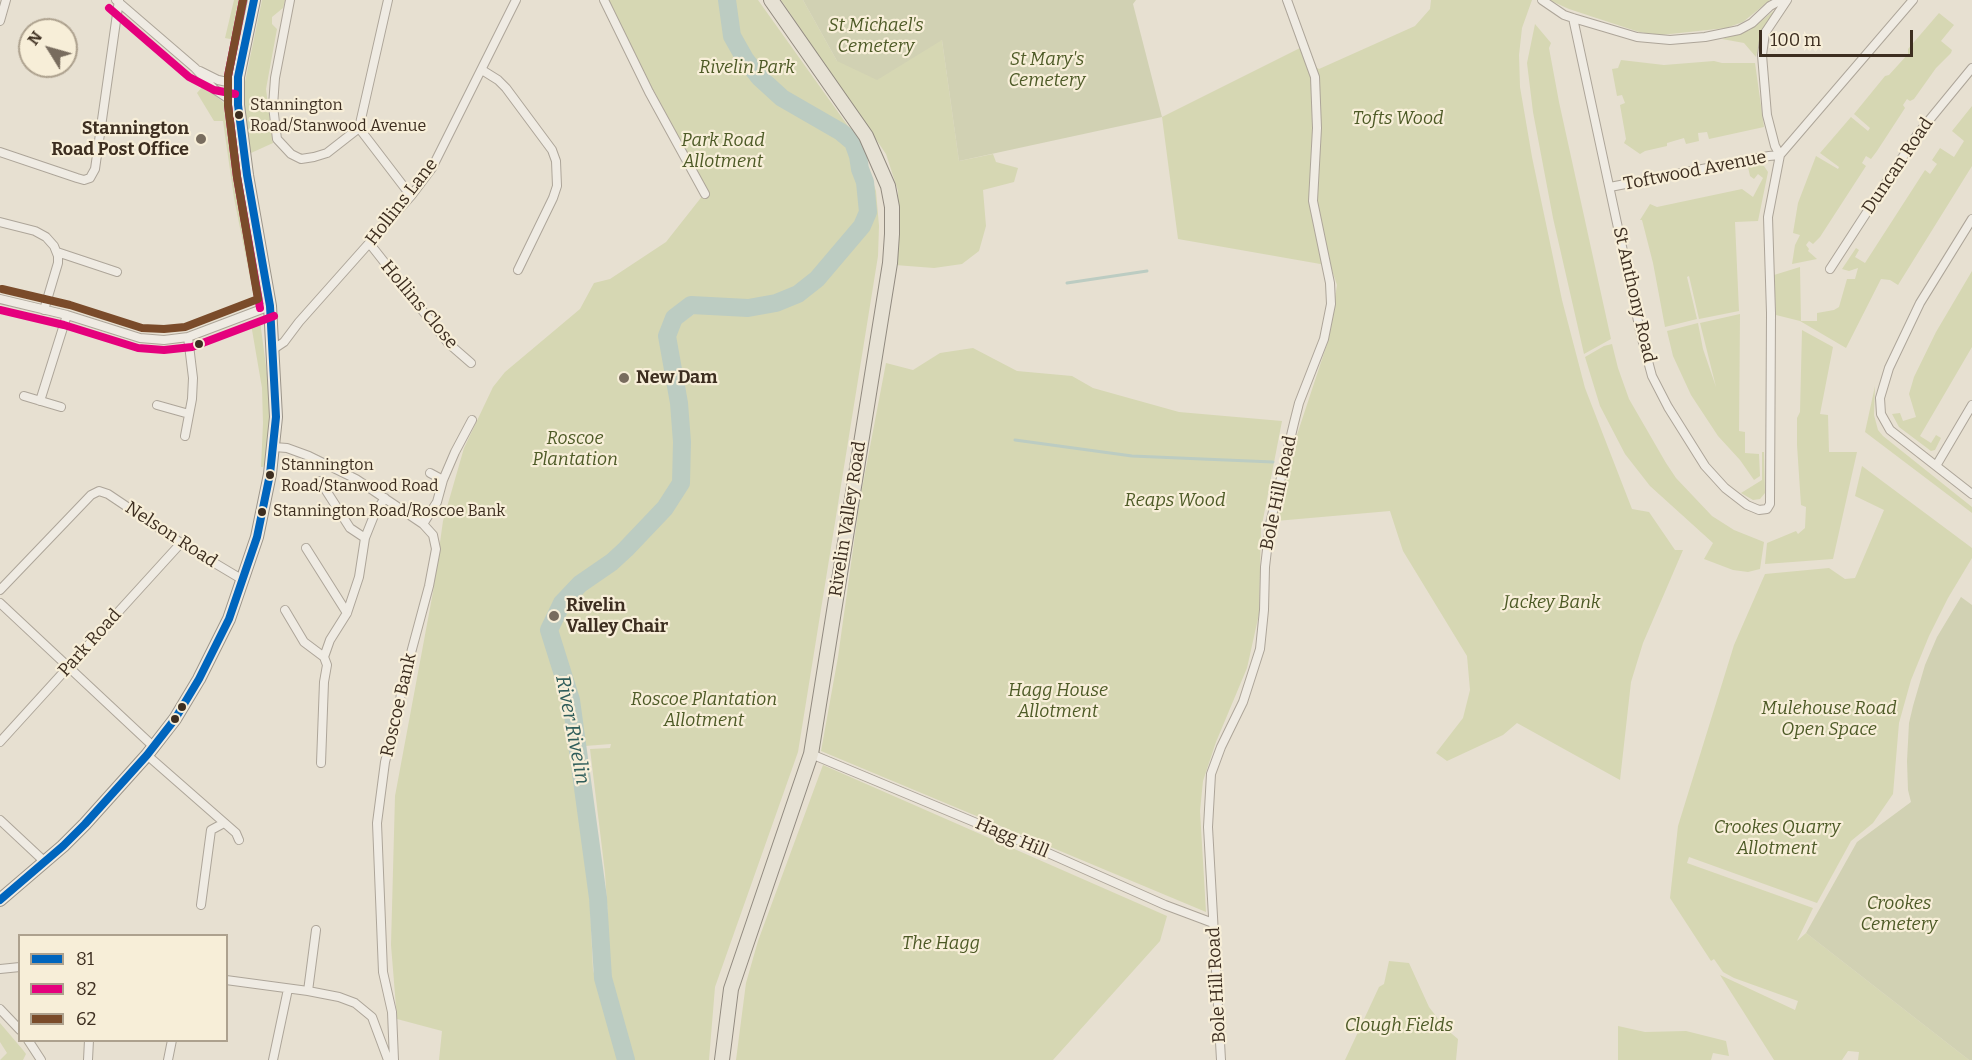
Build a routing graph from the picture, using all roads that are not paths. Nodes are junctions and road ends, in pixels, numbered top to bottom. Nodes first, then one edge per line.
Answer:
1 (6, 0) edge
2 (254, 0) edge
3 (290, 0) edge
4 (388, 0) edge
5 (516, 0) edge
6 (604, 0) edge
7 (771, 0) edge
8 (1287, 0) edge
9 (1542, 0) edge
10 (1781, 0) edge
11 (1787, 0) edge
12 (1913, 0) edge
13 (118, 1) edge
14 (1573, 18) junction
15 (0, 21) edge
16 (195, 68) junction
17 (1972, 68) edge
18 (482, 70) junction
19 (237, 84) junction
20 (238, 105) junction
21 (359, 128) junction
22 (0, 152) edge
23 (1780, 155) junction
24 (1610, 187) junction
25 (705, 194) dead end
26 (411, 196) junction
27 (1972, 219) edge
28 (0, 222) edge
29 (370, 244) junction
30 (57, 252) junction
31 (1830, 269) dead end
32 (518, 270) dead end
33 (117, 272) dead end
34 (0, 299) edge
35 (270, 306) junction
36 (44, 310) junction
37 (67, 315) junction
38 (188, 337) junction
39 (272, 350) junction
40 (471, 363) dead end
41 (24, 396) dead end
42 (40, 401) junction
43 (157, 405) dead end
44 (1972, 405) edge
45 (61, 407) dead end
46 (189, 414) junction
47 (472, 420) dead end
48 (185, 436) dead end
49 (274, 447) junction
50 (1936, 466) junction
51 (430, 473) dead end
52 (443, 480) junction
53 (320, 481) dead end
54 (1972, 494) edge
55 (385, 498) junction
56 (423, 524) junction
57 (365, 538) junction
58 (180, 543) junction
59 (306, 548) dead end
60 (243, 580) junction
61 (0, 590) edge
62 (0, 603) edge
63 (285, 610) dead end
64 (347, 613) junction
65 (324, 657) junction
66 (68, 667) junction
67 (0, 742) edge
68 (151, 751) junction
69 (811, 753) junction
70 (321, 763) dead end
71 (0, 820) edge
72 (224, 823) junction
73 (239, 840) dead end
74 (45, 862) junction
75 (0, 900) edge
76 (201, 905) dead end
77 (1213, 923) junction
78 (316, 930) dead end
79 (18, 967) edge
80 (0, 969) edge
81 (228, 980) edge
82 (288, 989) junction
83 (308, 991) junction
84 (0, 1009) edge
85 (18, 1028) edge
86 (29, 1042) edge
87 (89, 1042) edge
88 (172, 1042) edge
89 (40, 1060) edge
90 (88, 1060) edge
91 (168, 1060) edge
92 (273, 1060) edge
93 (388, 1060) edge
94 (394, 1060) edge
95 (722, 1060) edge
96 (1221, 1060) edge

1 - 15 street
2 - 19 main road
3 - 21 street
4 - 21 street
5 - 18 street, Hollins Lane
6 - 25 street
7 - 69 main road, Rivelin Valley Road
8 - 77 street, Bole Hill Road
9 - 14 street
10 - 14 street
11 - 23 street
12 - 23 street
13 - 16 street
13 - 22 street
14 - 24 street, St Anthony Road
16 - 19 street
16 - 20 street
17 - 31 street, Duncan Road
18 - 26 street, Hollins Lane
18 - 32 street
19 - 20 main road
20 - 35 main road
21 - 26 street
23 - 24 street, Toftwood Avenue
23 - 24 street, St Anthony Road
26 - 29 street, Hollins Lane
27 - 50 street
28 - 30 street
29 - 39 street, Hollins Lane
29 - 40 street, Hollins Close
30 - 33 street
30 - 36 street
34 - 36 street
35 - 38 street
35 - 39 main road
36 - 37 street
37 - 38 street
37 - 42 street
38 - 46 street
39 - 49 main road
41 - 42 street
42 - 45 street
43 - 46 street
44 - 50 street
46 - 48 street
47 - 52 street
49 - 55 street
49 - 60 main road
50 - 54 street
51 - 52 street
52 - 56 street
53 - 57 street
55 - 56 street
55 - 57 street
56 - 94 street, Roscoe Bank
57 - 64 street
58 - 60 street, Nelson Road
58 - 61 street, Nelson Road
58 - 66 street, Park Road
59 - 64 street
60 - 68 main road
62 - 66 street
63 - 65 street
64 - 65 street
65 - 70 street
66 - 67 street, Park Road
66 - 68 street
68 - 72 street
68 - 74 main road
69 - 77 street, Hagg Hill
69 - 95 main road, Rivelin Valley Road
71 - 74 street
72 - 73 street
72 - 76 street
74 - 75 main road
77 - 96 street, Bole Hill Road
78 - 83 street
79 - 80 street
81 - 82 street
82 - 83 street
82 - 92 street
83 - 93 street
84 - 85 street
86 - 89 street
87 - 90 street
88 - 91 street

